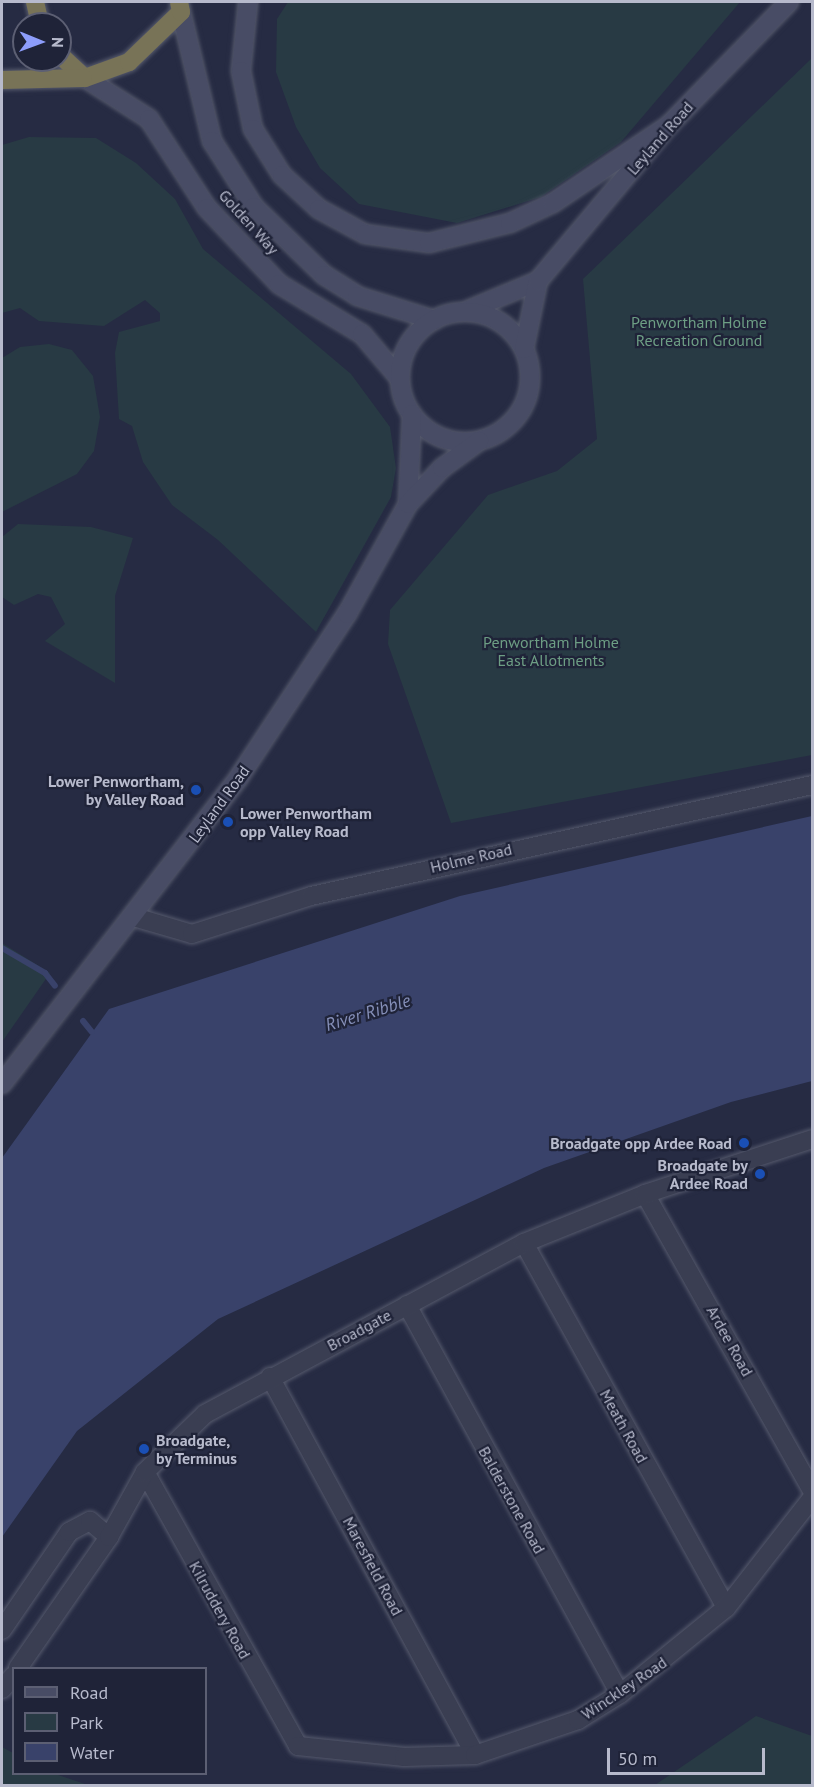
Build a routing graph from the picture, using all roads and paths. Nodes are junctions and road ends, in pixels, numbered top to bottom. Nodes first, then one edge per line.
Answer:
1 (248, 2) edge
2 (789, 2) edge
3 (182, 6) edge
4 (72, 67) edge
5 (84, 78) junction
6 (2, 80) edge
7 (669, 125) junction
8 (538, 281) junction
9 (461, 312) junction
10 (434, 320) junction
11 (524, 349) junction
12 (400, 379) junction
13 (412, 414) junction
14 (479, 441) junction
15 (408, 504) junction
16 (813, 785) edge
17 (135, 917) junction
18 (2, 1084) edge
19 (813, 1139) edge
20 (645, 1194) junction
21 (524, 1243) junction
22 (407, 1305) junction
23 (270, 1377) junction
24 (145, 1472) junction
25 (813, 1490) edge
26 (813, 1498) edge
27 (108, 1537) junction
28 (726, 1608) junction
29 (2, 1630) edge
30 (19, 1667) edge
31 (12, 1677) edge
32 (2, 1689) edge
33 (620, 1694) junction
34 (298, 1746) joint
35 (475, 1755) junction

1 - 7 main road
2 - 7 main road, Leyland Road
3 - 5 highway
3 - 10 main road, Golden Way
4 - 5 highway
5 - 6 highway
5 - 12 main road, Golden Way
7 - 8 main road, Leyland Road
8 - 9 main road, Leyland Road
8 - 11 main road, Leyland Road
9 - 10 main road
9 - 11 main road
10 - 12 main road
11 - 14 main road
12 - 13 main road
13 - 14 main road
13 - 15 main road, Leyland Road
14 - 15 main road, Leyland Road
15 - 17 main road, Leyland Road
16 - 17 street, Holme Road
17 - 18 main road, Leyland Road
19 - 20 street, Broadgate
20 - 21 street, Broadgate
20 - 25 street, Ardee Road
21 - 22 street, Broadgate
21 - 28 street, Meath Road
22 - 23 street, Broadgate
22 - 33 street, Balderstone Road
23 - 24 street, Broadgate
23 - 35 street, Maresfield Road
24 - 27 street, Broadgate
24 - 34 street, Kilruddery Road
26 - 28 street, Winckley Road
27 - 29 street
27 - 30 street, Broadgate
28 - 33 street, Winckley Road
31 - 32 street
33 - 35 street, Winckley Road
34 - 35 street, Winckley Road

